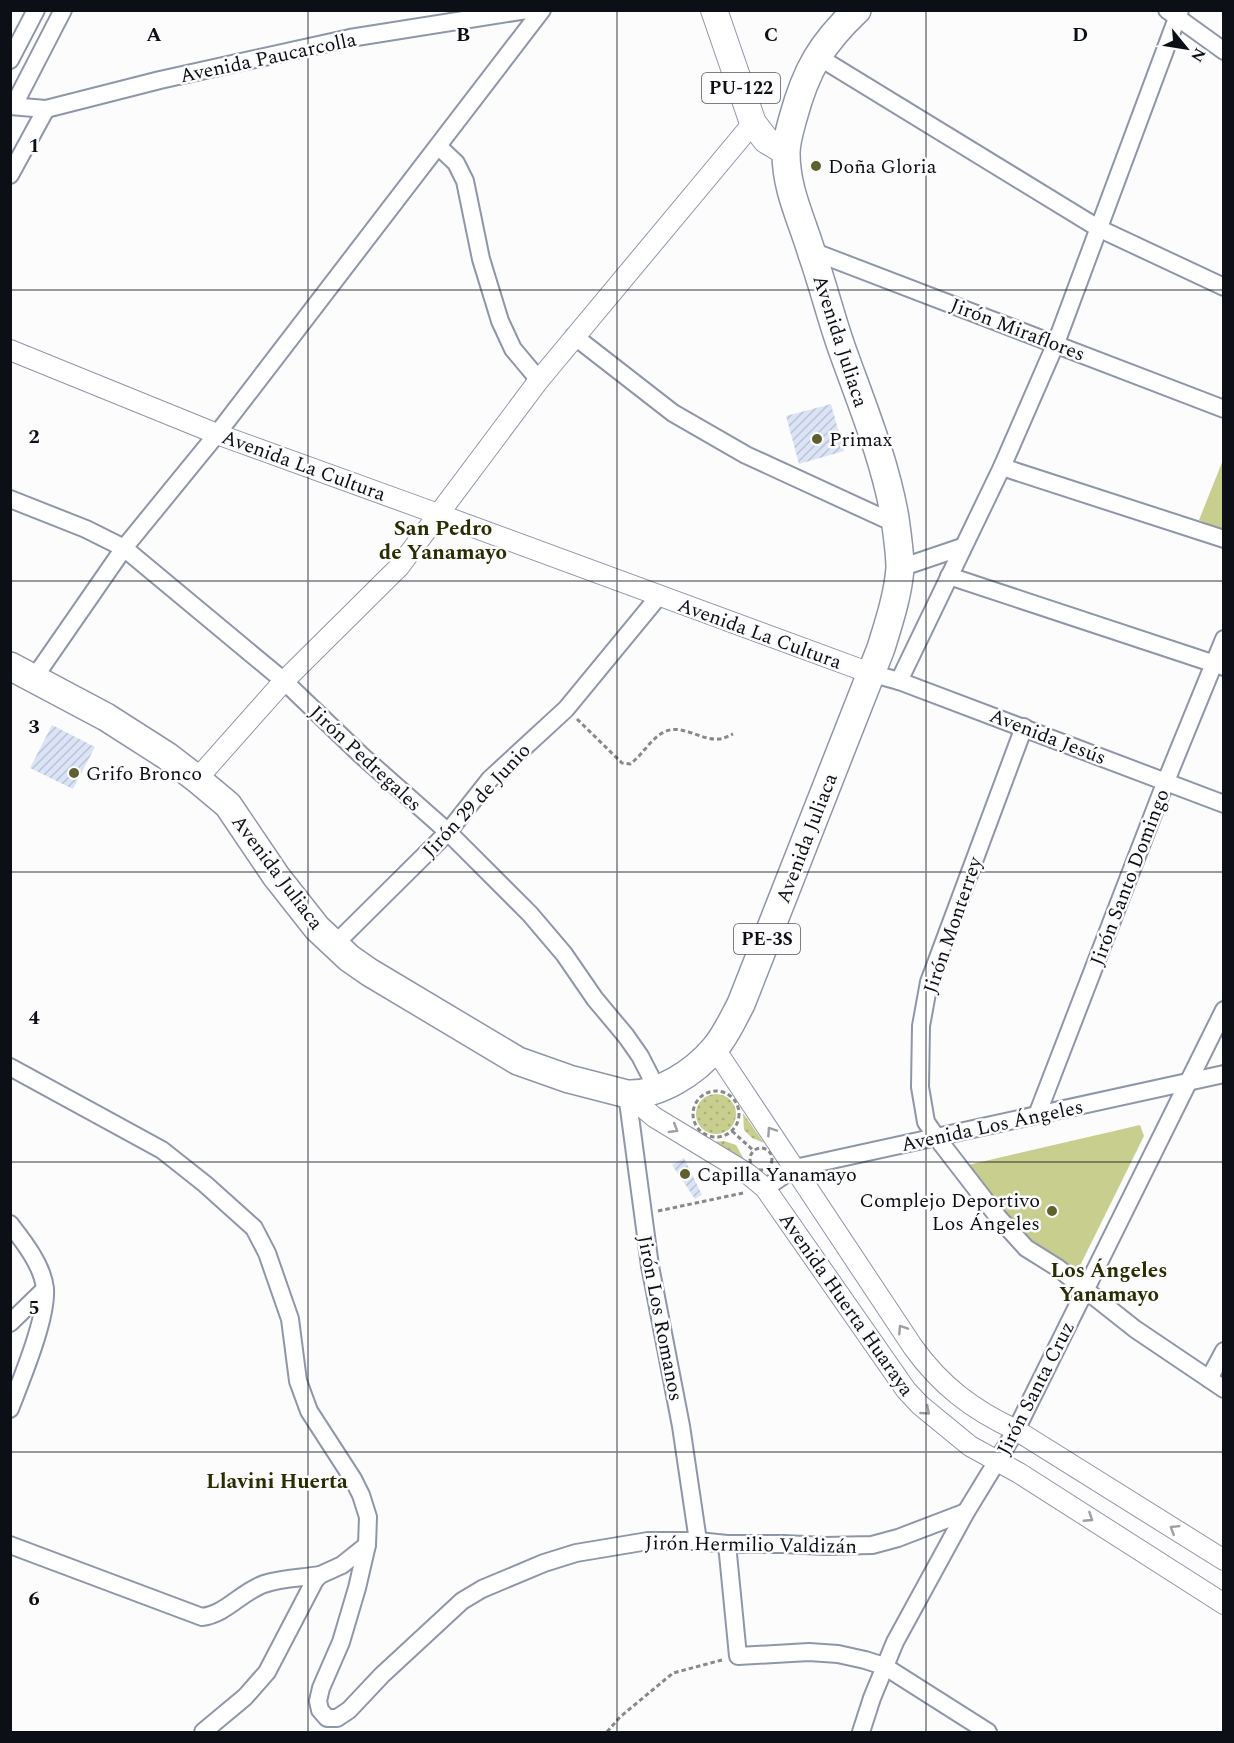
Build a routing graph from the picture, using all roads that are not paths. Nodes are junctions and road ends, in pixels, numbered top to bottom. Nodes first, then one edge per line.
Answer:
1 (36, 10) edge
2 (63, 10) edge
3 (527, 10) edge
4 (543, 10) edge
5 (714, 10) edge
6 (857, 10) edge
7 (1175, 14) edge
8 (1224, 51) edge
9 (817, 56) junction
10 (10, 60) edge
11 (12, 106) edge
12 (46, 109) junction
13 (753, 123) junction
14 (439, 147) junction
15 (786, 152) junction
16 (11, 173) edge
17 (1098, 228) junction
18 (812, 251) junction
19 (1224, 287) edge
20 (574, 336) junction
21 (1056, 343) junction
22 (10, 350) edge
23 (539, 380) junction
24 (1224, 409) edge
25 (217, 434) junction
26 (1002, 467) junction
27 (10, 499) edge
28 (438, 514) junction
29 (896, 524) junction
30 (1224, 539) edge
31 (962, 547) junction
32 (124, 549) junction
33 (900, 568) junction
34 (948, 576) junction
35 (659, 596) junction
36 (1224, 639) edge
37 (1219, 665) edge
38 (22, 672) edge
39 (870, 674) junction
40 (284, 681) junction
41 (899, 681) junction
42 (1024, 727) junction
43 (198, 779) junction
44 (1166, 781) junction
45 (1224, 804) edge
46 (448, 832) junction
47 (334, 945) junction
48 (1224, 1010) edge
49 (715, 1049) junction
50 (10, 1067) edge
51 (1224, 1074) edge
52 (1188, 1082) junction
53 (657, 1089) junction
54 (627, 1094) junction
55 (1036, 1115) junction
56 (937, 1138) junction
57 (795, 1168) junction
58 (765, 1188) junction
59 (10, 1224) edge
60 (45, 1289) junction
61 (1084, 1289) junction
62 (10, 1323) edge
63 (1224, 1351) edge
64 (1209, 1378) junction
65 (1224, 1389) edge
66 (10, 1409) edge
67 (1016, 1430) junction
68 (998, 1460) junction
69 (966, 1512) junction
70 (698, 1541) junction
71 (727, 1544) junction
72 (10, 1545) edge
73 (367, 1545) junction
74 (1224, 1560) edge
75 (320, 1575) junction
76 (1224, 1604) edge
77 (884, 1666) junction
78 (203, 1732) edge
79 (861, 1732) edge
80 (988, 1732) edge

1 - 10 street
2 - 11 street
3 - 12 street, Avenida Paucarcolla
4 - 14 street
5 - 13 main road, PU-122
6 - 9 highway, Avenida Juliaca / PE-3S
7 - 8 street
7 - 17 street
9 - 15 highway, Avenida Juliaca / PE-3S
9 - 17 street
11 - 12 street, Avenida Paucarcolla
12 - 16 street
13 - 15 main road, PU-122
13 - 20 street
14 - 23 street
14 - 25 street
15 - 18 highway, Avenida Juliaca / PE-3S
17 - 19 street
17 - 21 street
18 - 21 street, Jirón Miraflores
18 - 29 highway, Avenida Juliaca / PE-3S
20 - 23 street
20 - 29 street
21 - 24 street, Jirón Miraflores
21 - 26 street
22 - 25 street, Avenida La Cultura
23 - 28 street
25 - 28 street, Avenida La Cultura
25 - 32 street
26 - 30 street
26 - 31 street
27 - 32 street, Jirón Pedregales
28 - 35 street, Avenida La Cultura
28 - 40 street
29 - 33 highway, Avenida Juliaca / PE-3S
31 - 33 street
31 - 34 street
32 - 38 street
32 - 40 street, Jirón Pedregales
33 - 39 highway, Avenida Juliaca / PE-3S
34 - 37 street
34 - 41 street
35 - 39 street, Avenida La Cultura
35 - 46 street, Jirón 29 de Junio
36 - 37 street, Jirón Santo Domingo
37 - 44 street, Jirón Santo Domingo
38 - 43 highway, Avenida Juliaca / PE-3S
39 - 41 street, Avenida Jesús
39 - 49 highway, Avenida Juliaca / PE-3S
40 - 43 street
40 - 46 street, Jirón Pedregales
41 - 42 street, Avenida Jesús
42 - 44 street, Avenida Jesús
42 - 56 street, Jirón Monterrey
43 - 47 highway, Avenida Juliaca / PE-3S
44 - 45 street, Avenida Jesús
44 - 55 street, Jirón Santo Domingo
46 - 47 street, Jirón 29 de Junio
46 - 53 street, Jirón Pedregales
47 - 54 highway, Avenida Juliaca / PE-3S
48 - 52 street, Jirón Santa Cruz
49 - 53 highway, Avenida Juliaca / PE-3S
57 -> 49 street, Avenida Huerta Huaraya
50 - 73 street, Jirón Hermilio Valdizán
51 - 52 street, Avenida Los Ángeles
52 - 55 street, Avenida Los Ángeles
52 - 61 street, Jirón Santa Cruz
53 - 54 highway, Avenida Juliaca / PE-3S
54 -> 58 street, Avenida Huerta Huaraya
54 - 70 street, Jirón Los Romanos
55 - 56 street, Avenida Los Ángeles
56 - 57 street, Avenida Los Ángeles
56 - 61 street, Jirón Monterrey
57 - 58 street, Avenida Los Ángeles
67 -> 57 street, Avenida Huerta Huaraya
58 -> 68 street, Avenida Huerta Huaraya
59 - 60 street
60 - 62 street
60 - 66 street
61 - 64 street, Jirón Monterrey
61 - 67 street, Jirón Santa Cruz
63 - 64 street
64 - 65 street, Jirón Monterrey
67 - 68 street, Jirón Santa Cruz
74 -> 67 street, Avenida Huerta Huaraya
68 - 69 street, Jirón Santa Cruz
68 -> 76 street, Avenida Huerta Huaraya
69 - 71 street, Jirón Hermilio Valdizán
69 - 77 street, Jirón Santa Cruz
70 - 71 street, Jirón Hermilio Valdizán
70 - 73 street, Jirón Hermilio Valdizán
71 - 77 street
72 - 75 street
73 - 75 street
75 - 78 street
77 - 79 street, Jirón Santa Cruz
77 - 80 street

